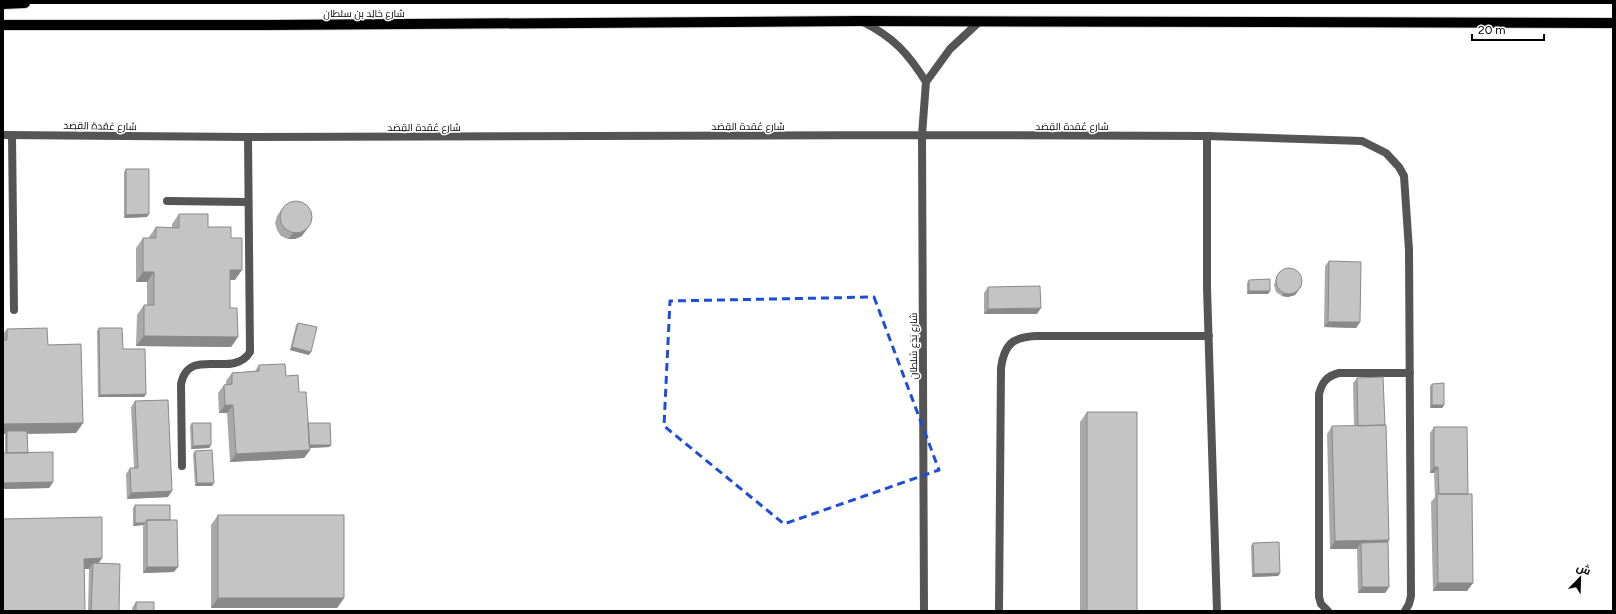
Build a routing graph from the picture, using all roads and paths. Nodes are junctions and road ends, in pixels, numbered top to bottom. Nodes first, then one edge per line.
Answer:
1 (25, 3) edge
2 (3, 4) edge
3 (860, 21) junction
4 (979, 22) junction
5 (1613, 23) edge
6 (3, 25) edge
7 (926, 82) junction
8 (3, 135) edge
9 (12, 135) junction
10 (922, 135) junction
11 (1207, 136) junction
12 (248, 137) junction
13 (167, 201) dead end
14 (248, 202) junction
15 (14, 310) dead end
16 (1209, 336) junction
17 (1410, 373) junction
18 (182, 466) dead end
19 (924, 611) edge
20 (999, 611) edge
21 (1218, 611) edge
22 (1328, 611) edge
23 (1405, 611) edge

1 - 2 main road
3 - 4 main road, شارع خالِد بن سلطان
3 - 6 main road, شارع خالِد بن سلطان
3 - 7 street
4 - 5 main road, شارع خالِد بن سلطان
4 - 7 street
7 - 10 street, شارع بَدَع سُلطان
8 - 9 street, شارع عُقدة القِصَد
9 - 12 street, شارع عُقدة القِصَد
9 - 15 street
10 - 11 street, شارع عُقدة القِصَد
10 - 12 street, شارع عُقدة القِصَد
10 - 19 street, شارع بَدَع سُلطان
11 - 16 street
11 - 17 street, شارع عُقدة القِصَد
12 - 14 street
13 - 14 street
14 - 18 street
16 - 20 street
16 - 21 street
17 - 22 street
17 - 23 street, شارع عُقدة القِصَد

